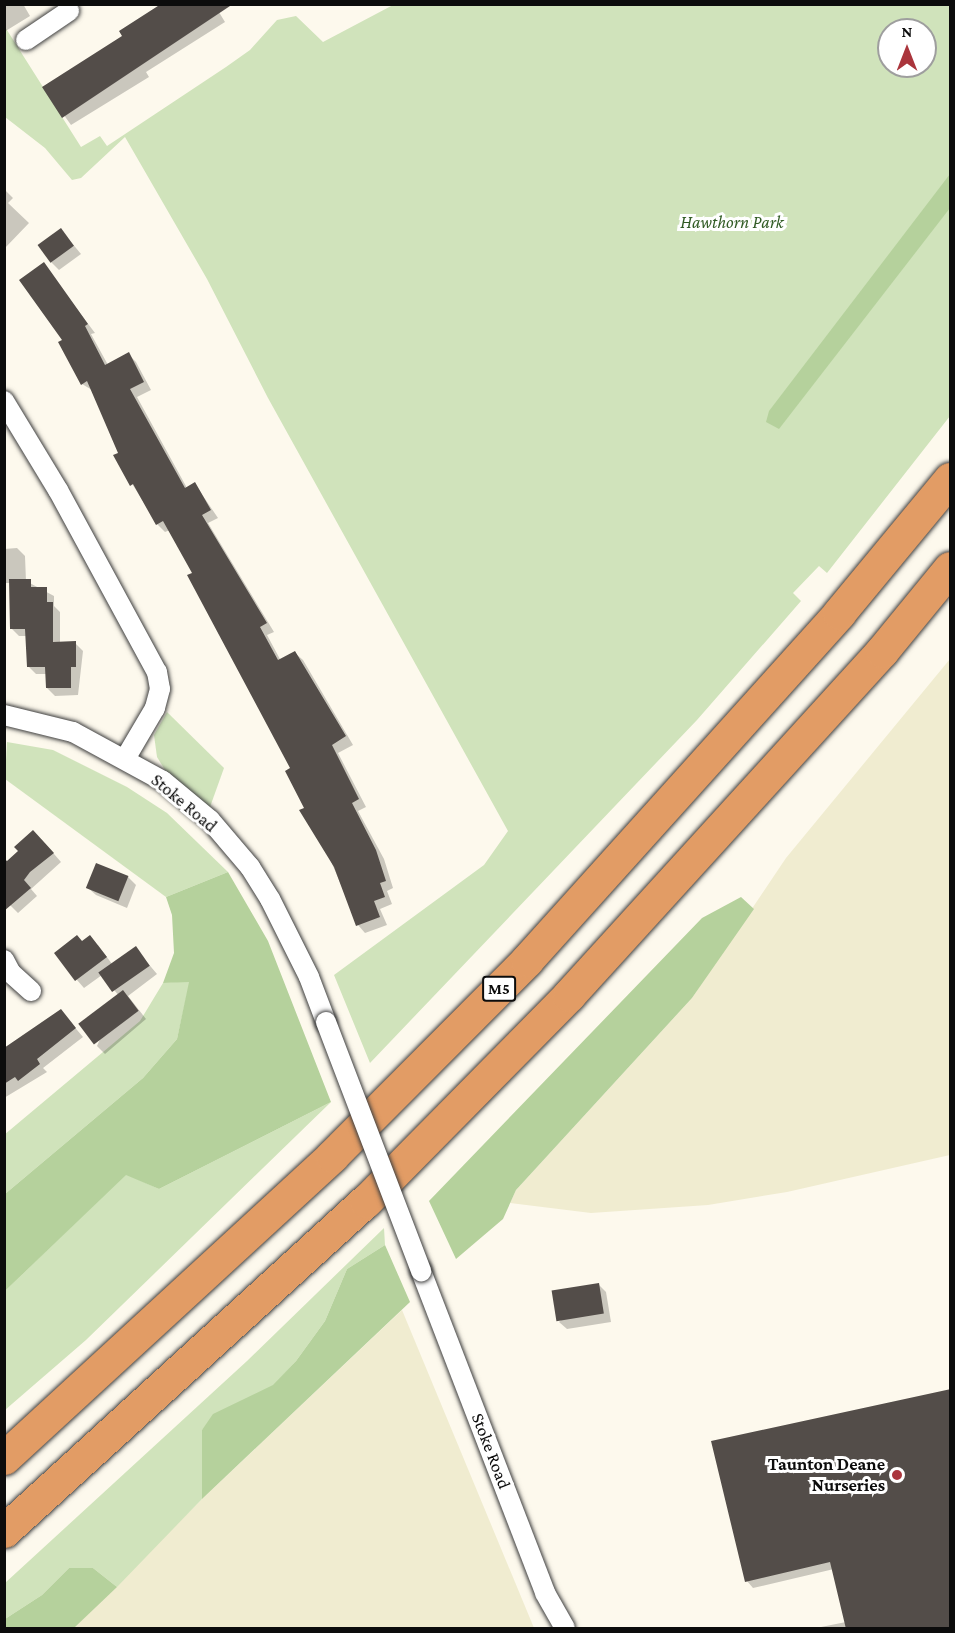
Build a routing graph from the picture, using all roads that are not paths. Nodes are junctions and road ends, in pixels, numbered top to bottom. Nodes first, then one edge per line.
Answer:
1 (71, 7) edge
2 (26, 40) dead end
3 (4, 401) edge
4 (951, 479) edge
5 (951, 568) edge
6 (4, 715) edge
7 (125, 759) junction
8 (7, 970) edge
9 (31, 991) dead end
10 (4, 1458) edge
11 (4, 1532) edge
12 (565, 1629) edge

1 - 2 street
3 - 7 street
4 - 10 highway, M5
5 - 11 highway
6 - 7 street, Stoke Road
7 - 12 street, Stoke Road, bridge
8 - 9 street

